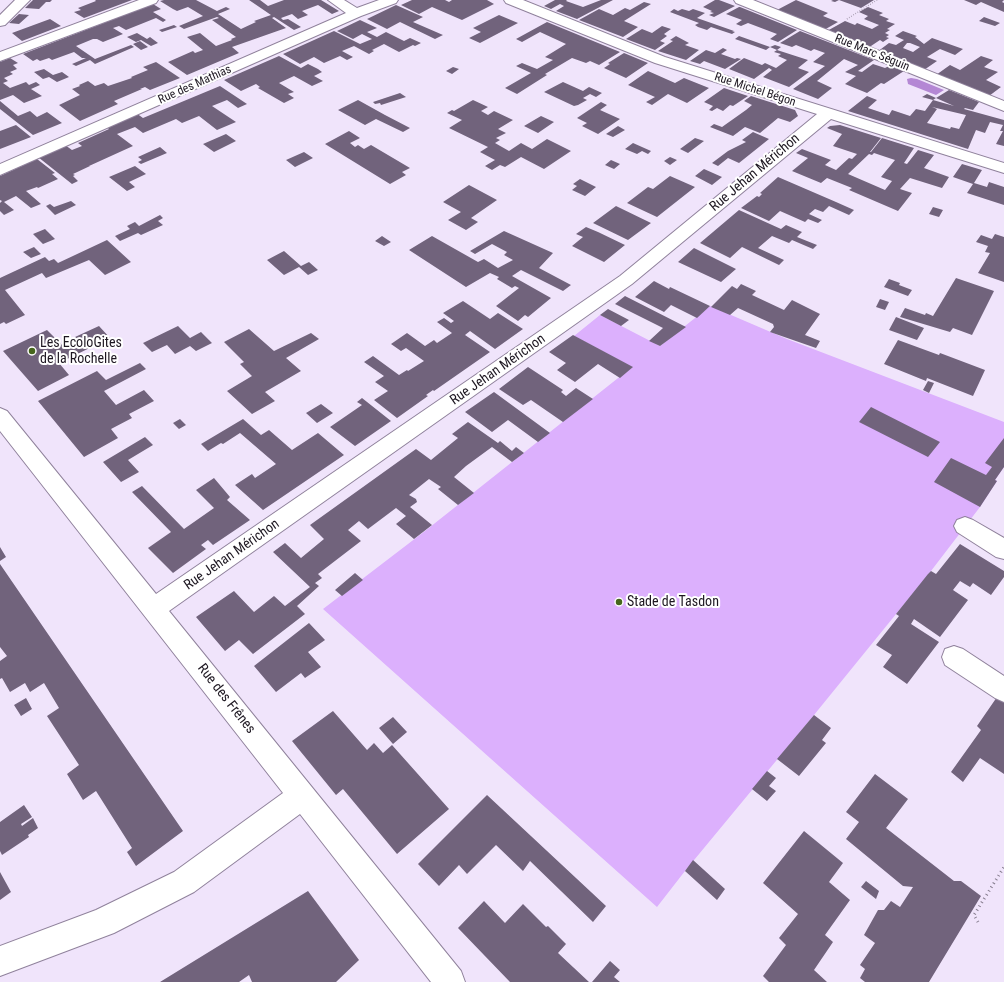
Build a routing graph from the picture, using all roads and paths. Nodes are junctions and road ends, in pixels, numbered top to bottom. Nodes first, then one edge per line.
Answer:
1 (23, 0) edge
2 (151, 0) edge
3 (335, 0) edge
4 (391, 0) edge
5 (511, 0) edge
6 (741, 0) edge
7 (877, 0) edge
8 (356, 13) junction
9 (0, 22) edge
10 (822, 33) junction
11 (0, 57) edge
12 (1004, 106) edge
13 (828, 113) junction
14 (1004, 168) edge
15 (0, 170) edge
16 (0, 416) edge
17 (965, 526) dead end
18 (1004, 550) edge
19 (154, 608) junction
20 (954, 657) dead end
21 (1004, 690) edge
22 (302, 796) junction
23 (1004, 867) edge
24 (978, 922) dead end
25 (0, 961) edge
26 (450, 982) edge

1 - 9 street
2 - 11 street
3 - 8 street
4 - 8 street, Rue des Mathias
5 - 13 street, Rue Michel Bégon
6 - 10 street, Rue Marc Séguin
7 - 10 path
8 - 15 street, Rue des Mathias
10 - 12 street, Rue Marc Séguin
13 - 14 street, Rue Michel Bégon
13 - 19 street, Rue Jehan Mérichon
16 - 19 street, Rue des Frênes
17 - 18 street
19 - 22 street, Rue des Frênes
20 - 21 street
22 - 25 street
22 - 26 street, Rue des Frênes
23 - 24 path

